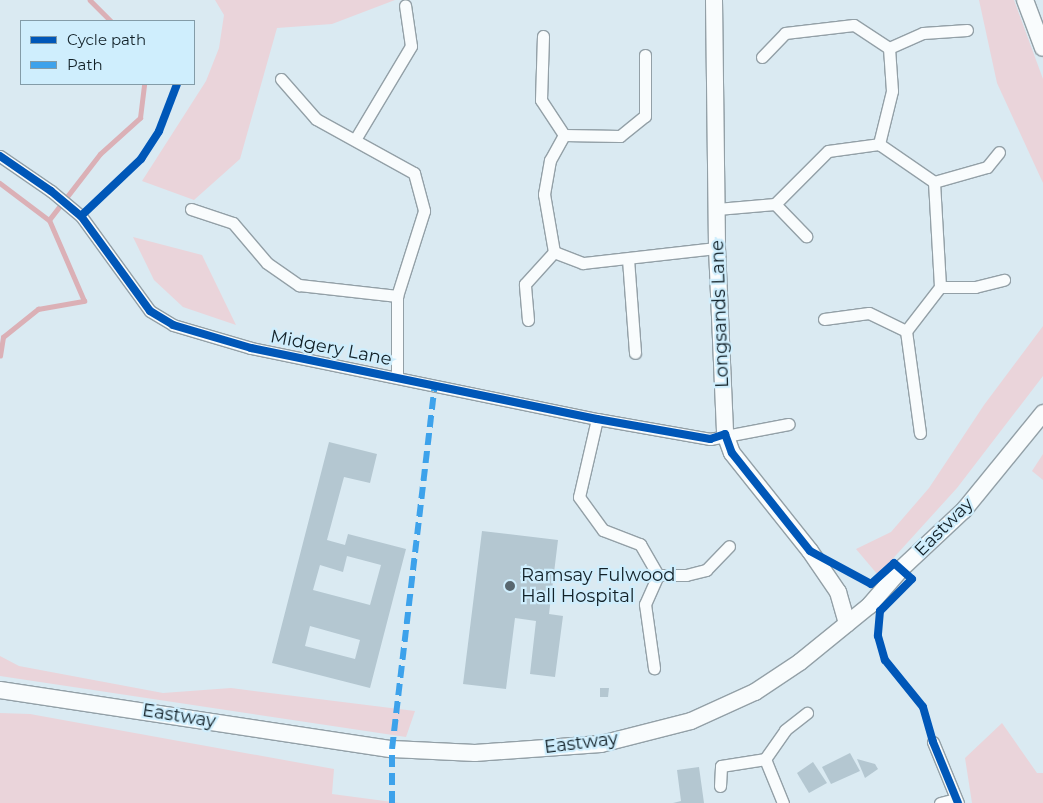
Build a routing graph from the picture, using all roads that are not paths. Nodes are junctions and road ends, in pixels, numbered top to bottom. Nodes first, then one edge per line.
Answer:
1 (714, 0) edge
2 (1025, 0) edge
3 (405, 5) dead end
4 (967, 30) dead end
5 (543, 36) dead end
6 (889, 48) junction
7 (1043, 48) edge
8 (645, 54) dead end
9 (762, 57) dead end
10 (281, 79) dead end
11 (564, 135) junction
12 (356, 138) junction
13 (879, 144) junction
14 (999, 152) dead end
15 (0, 156) edge
16 (934, 182) junction
17 (775, 204) junction
18 (190, 209) dead end
19 (717, 209) junction
20 (806, 236) dead end
21 (717, 248) junction
22 (554, 252) junction
23 (628, 259) junction
24 (1004, 280) dead end
25 (940, 288) junction
26 (397, 296) junction
27 (824, 319) dead end
28 (528, 320) dead end
29 (906, 331) junction
30 (635, 352) dead end
31 (397, 377) junction
32 (1043, 413) edge
33 (597, 419) junction
34 (789, 424) dead end
35 (920, 433) dead end
36 (725, 434) junction
37 (729, 546) dead end
38 (658, 575) junction
39 (838, 592) junction
40 (869, 606) junction
41 (847, 624) junction
42 (654, 668) dead end
43 (0, 690) edge
44 (807, 713) dead end
45 (933, 742) dead end
46 (765, 759) junction
47 (720, 786) dead end
48 (957, 801) edge
49 (783, 803) edge
50 (940, 803) edge

1 - 19 main road, Longsands Lane
2 - 7 main road
3 - 12 street
4 - 6 street
5 - 11 street
6 - 9 street
6 - 13 street
8 - 11 street
10 - 12 street
11 - 22 street
12 - 26 street
13 - 16 street
13 - 17 street
14 - 16 street
15 - 31 street, Midgery Lane
16 - 25 street
17 - 19 street
17 - 20 street
18 - 26 street
19 - 21 main road, Longsands Lane
21 - 23 street
21 - 36 main road, Longsands Lane
22 - 23 street
22 - 28 street
23 - 30 street
24 - 25 street
25 - 29 street
26 - 31 street
27 - 29 street
29 - 35 street
31 - 33 street, Midgery Lane
32 - 40 main road, Eastway
33 - 36 street, Midgery Lane
33 - 38 street
34 - 36 street, Midgery Lane
36 - 39 main road, Longsands Lane
37 - 38 street
38 - 42 street
39 - 40 main road
39 - 41 main road, Longsands Lane
40 - 41 main road, Eastway
41 - 43 main road, Eastway
44 - 46 street
45 - 48 street
46 - 47 street
46 - 49 street
48 - 50 street

